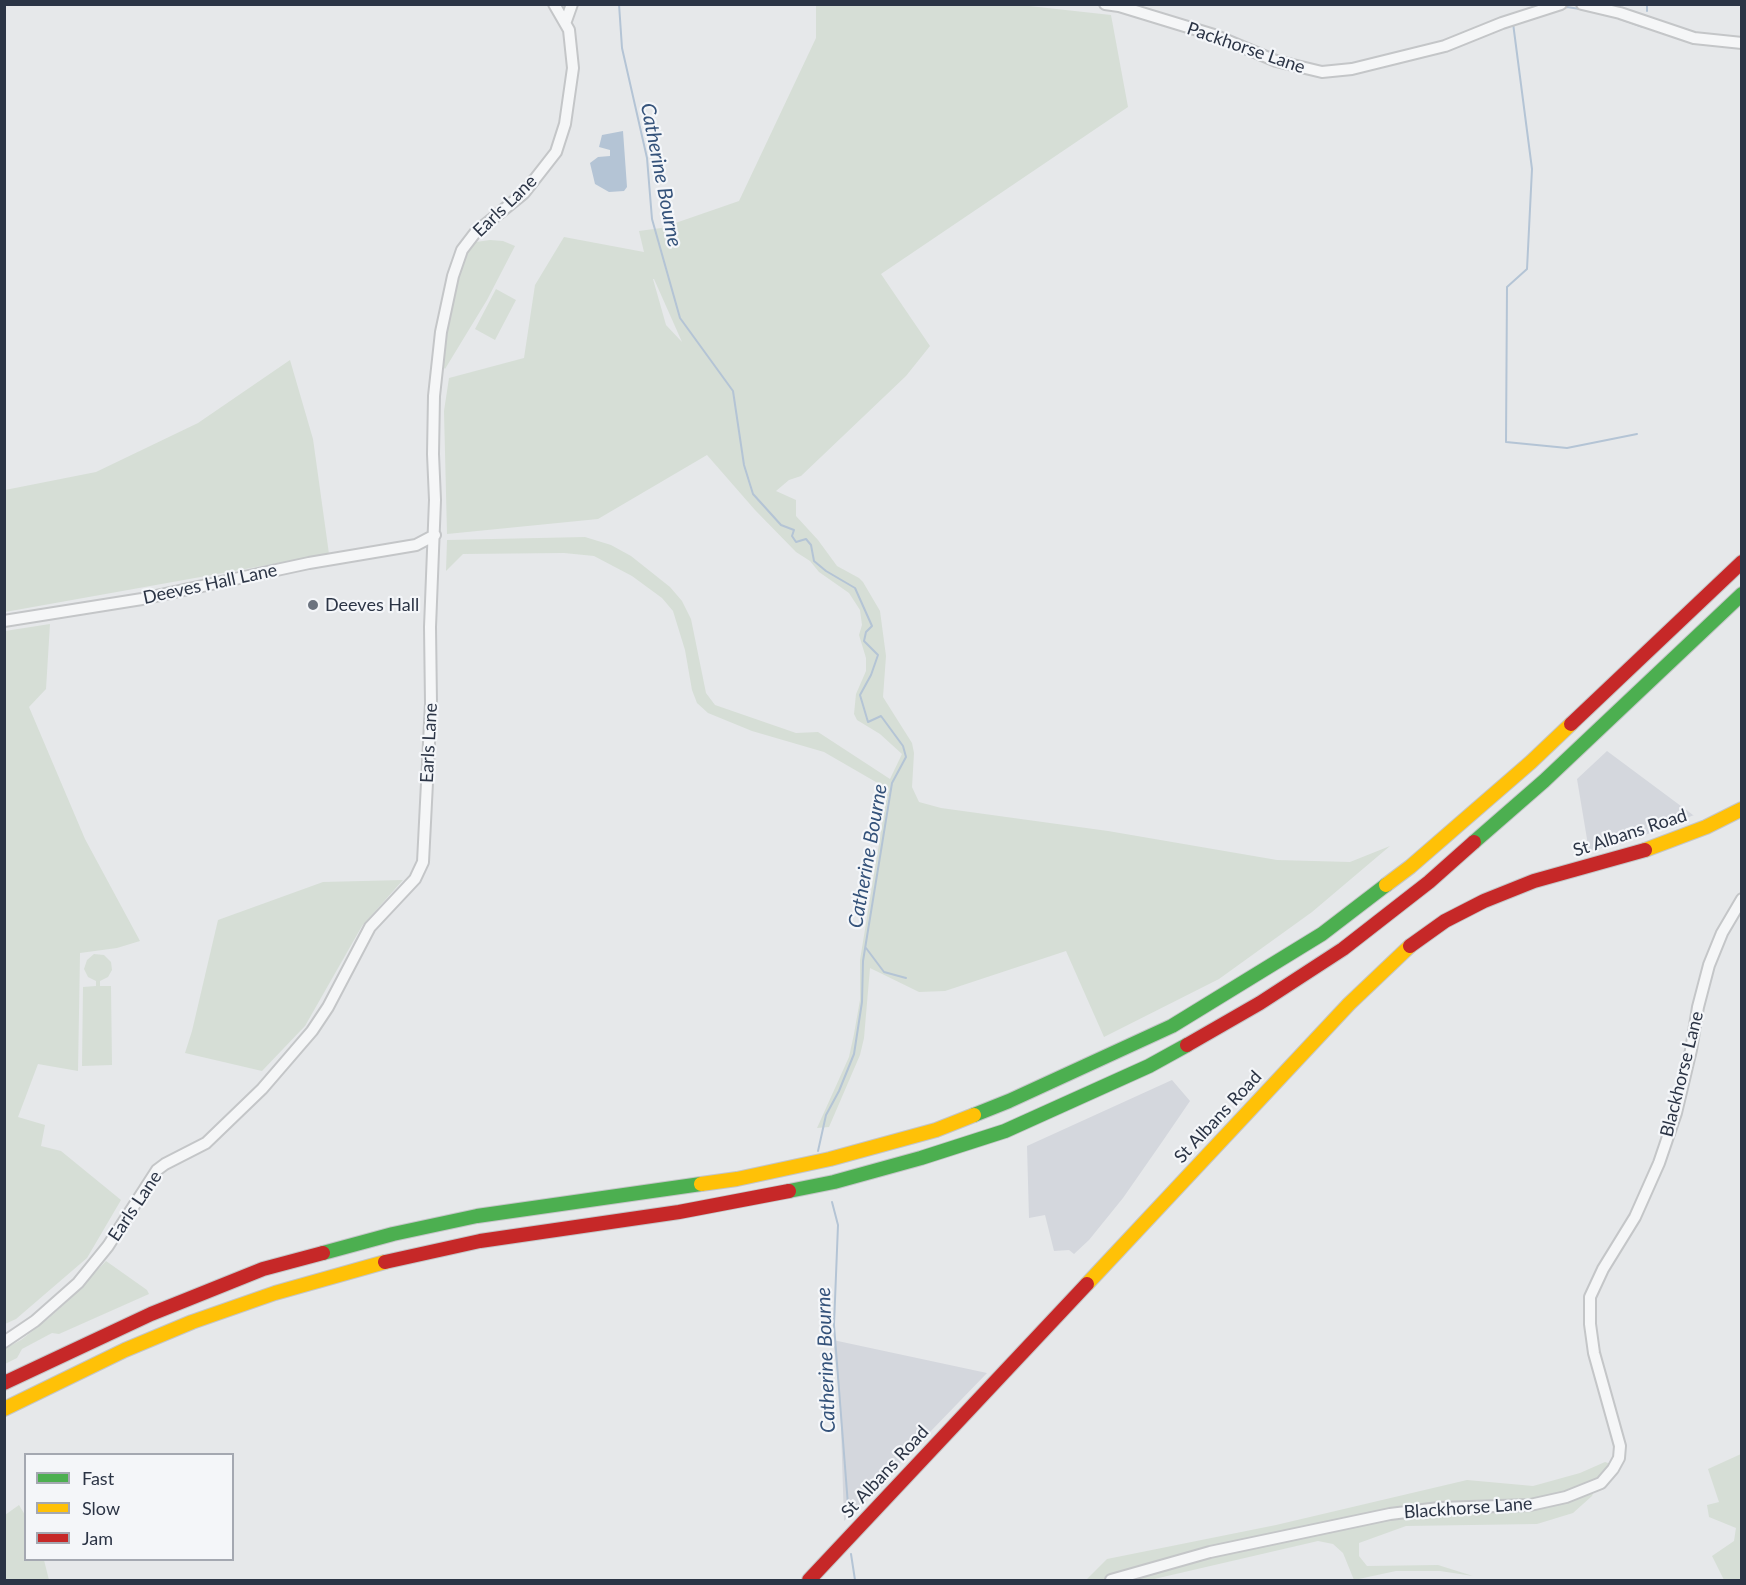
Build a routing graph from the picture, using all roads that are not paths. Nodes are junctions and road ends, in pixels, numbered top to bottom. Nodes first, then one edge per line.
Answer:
1 (554, 4) edge
2 (572, 4) edge
3 (1105, 4) edge
4 (1561, 4) edge
5 (1582, 4) edge
6 (566, 21) junction
7 (1742, 43) edge
8 (435, 535) junction
9 (416, 544) junction
10 (434, 556) junction
11 (1742, 562) edge
12 (1742, 594) edge
13 (4, 621) edge
14 (1742, 809) edge
15 (1742, 899) edge
16 (4, 1342) edge
17 (4, 1383) edge
18 (4, 1409) edge
19 (809, 1581) edge
20 (1111, 1581) edge

1 - 6 street
2 - 6 street
3 - 4 street, Packhorse Lane
5 - 7 street
6 - 8 street, Earls Lane
8 - 9 street, Deeves Hall Lane
8 - 10 street, Earls Lane
9 - 10 street
9 - 13 street, Deeves Hall Lane
10 - 16 street, Earls Lane
11 - 17 main road
12 - 18 main road
14 - 19 main road, St Albans Road
15 - 20 street, Blackhorse Lane

